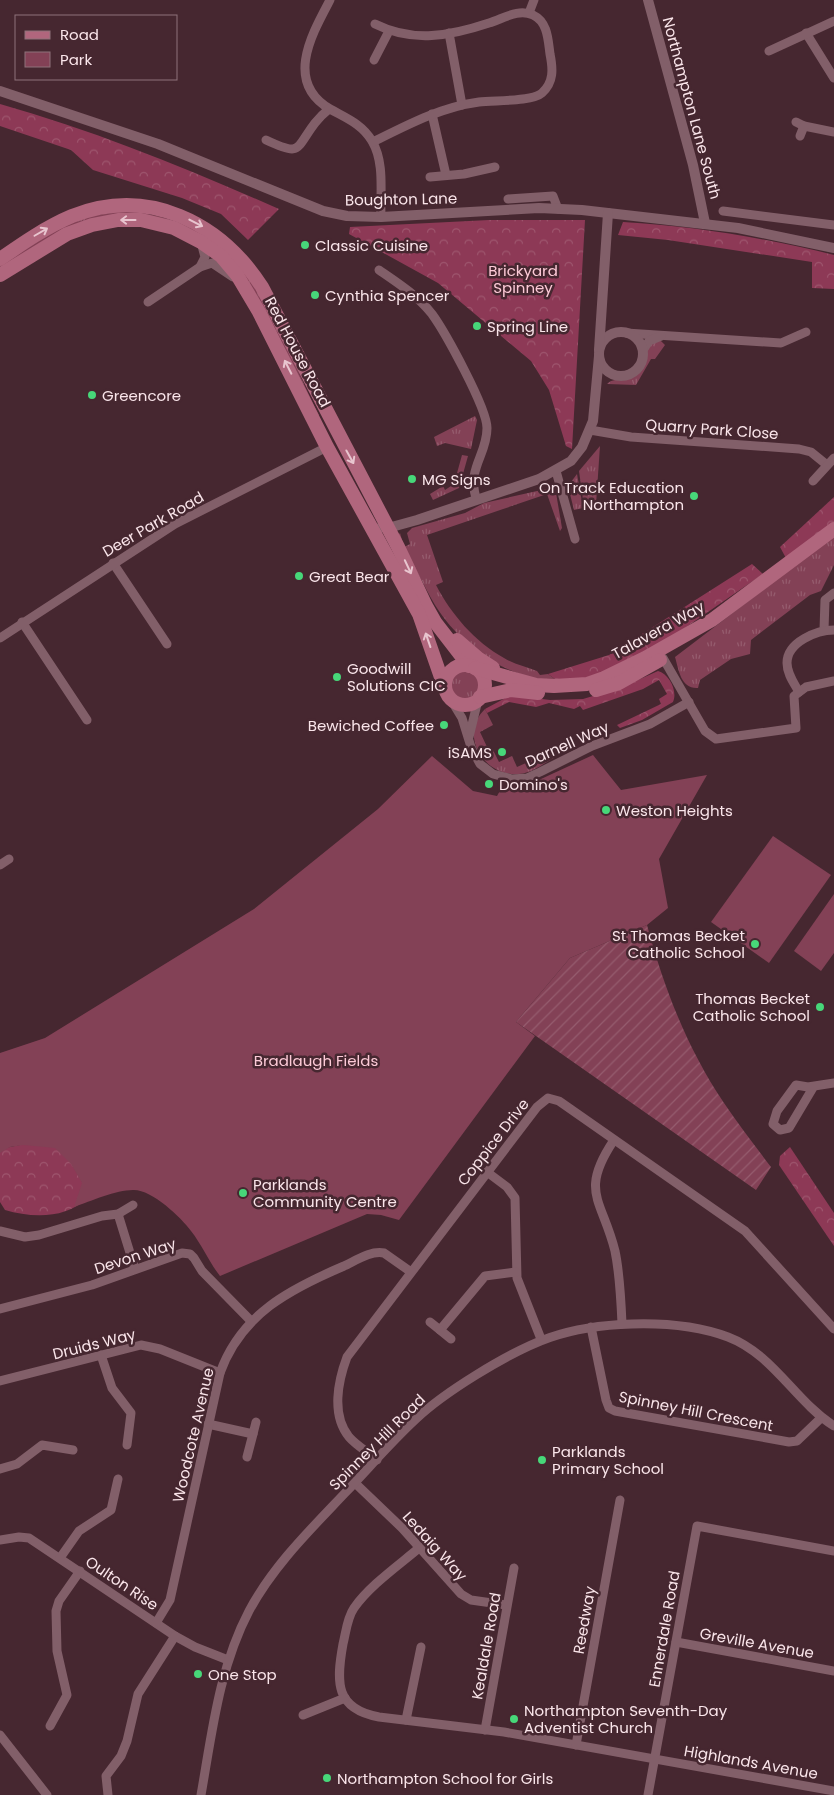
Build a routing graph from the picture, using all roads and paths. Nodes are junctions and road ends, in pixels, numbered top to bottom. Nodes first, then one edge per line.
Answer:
1 (330, 0) edge
2 (534, 0) edge
3 (648, 0) edge
4 (529, 13) junction
5 (834, 21) edge
6 (375, 24) dead end
7 (389, 31) junction
8 (450, 32) junction
9 (806, 33) junction
10 (781, 57) dead end
11 (374, 60) dead end
12 (834, 78) edge
13 (0, 91) edge
14 (462, 105) junction
15 (329, 108) junction
16 (432, 114) junction
17 (796, 122) dead end
18 (804, 126) junction
19 (834, 132) edge
20 (800, 136) dead end
21 (266, 140) dead end
22 (373, 142) junction
23 (495, 167) dead end
24 (446, 175) junction
25 (430, 178) dead end
26 (508, 199) dead end
27 (558, 209) junction
28 (723, 211) dead end
29 (608, 213) junction
30 (381, 217) junction
31 (705, 223) junction
32 (834, 225) edge
33 (201, 242) junction
34 (834, 248) edge
35 (0, 259) edge
36 (200, 267) junction
37 (379, 270) dead end
38 (0, 275) edge
39 (243, 285) junction
40 (148, 302) dead end
41 (602, 310) junction
42 (622, 332) junction
43 (806, 332) dead end
44 (666, 334) junction
45 (643, 350) junction
46 (599, 353) junction
47 (614, 374) junction
48 (596, 388) junction
49 (590, 430) junction
50 (330, 441) junction
51 (834, 458) edge
52 (827, 465) junction
53 (556, 471) junction
54 (813, 481) dead end
55 (476, 498) junction
56 (377, 506) junction
57 (432, 514) junction
58 (400, 519) junction
59 (382, 529) junction
60 (834, 530) edge
61 (575, 539) dead end
62 (113, 562) junction
63 (834, 593) edge
64 (426, 606) junction
65 (712, 620) junction
66 (22, 622) junction
67 (824, 630) junction
68 (834, 630) edge
69 (0, 638) edge
70 (167, 644) dead end
71 (663, 658) junction
72 (472, 667) junction
73 (517, 679) junction
74 (834, 681) edge
75 (444, 686) junction
76 (799, 692) junction
77 (479, 699) junction
78 (451, 700) junction
79 (689, 702) junction
80 (87, 720) dead end
81 (469, 740) junction
82 (9, 859) dead end
83 (0, 865) edge
84 (834, 1083) edge
85 (814, 1086) junction
86 (614, 1140) junction
87 (487, 1172) junction
88 (133, 1205) dead end
89 (118, 1214) junction
90 (0, 1231) edge
91 (135, 1269) junction
92 (411, 1272) junction
93 (516, 1272) junction
94 (0, 1308) edge
95 (251, 1321) junction
96 (430, 1322) dead end
97 (622, 1324) junction
98 (590, 1327) junction
99 (834, 1329) edge
100 (440, 1330) junction
101 (451, 1339) dead end
102 (541, 1339) junction
103 (102, 1355) junction
104 (220, 1373) junction
105 (0, 1381) edge
106 (821, 1418) junction
107 (256, 1422) dead end
108 (208, 1424) junction
109 (834, 1426) edge
110 (253, 1434) junction
111 (127, 1445) dead end
112 (73, 1450) dead end
113 (247, 1457) dead end
114 (377, 1460) junction
115 (0, 1469) edge
116 (118, 1479) dead end
117 (354, 1483) junction
118 (620, 1500) dead end
119 (0, 1540) edge
120 (419, 1548) junction
121 (834, 1551) edge
122 (60, 1558) junction
123 (514, 1568) dead end
124 (80, 1571) junction
125 (506, 1606) junction
126 (156, 1623) junction
127 (175, 1636) junction
128 (676, 1642) junction
129 (421, 1647) dead end
130 (228, 1660) junction
131 (834, 1671) edge
132 (344, 1698) junction
133 (303, 1715) dead end
134 (406, 1720) junction
135 (50, 1726) dead end
136 (485, 1730) junction
137 (0, 1735) edge
138 (576, 1745) junction
139 (654, 1758) junction
140 (834, 1790) edge
141 (48, 1795) edge
142 (108, 1795) edge
143 (201, 1795) edge
144 (648, 1795) edge

1 - 15 street
2 - 4 street
3 - 31 street, Northampton Lane South
4 - 8 street
4 - 14 street
5 - 9 street
6 - 7 street
7 - 8 street
7 - 11 street
8 - 14 street
9 - 10 street
9 - 12 street
13 - 30 street, Boughton Lane
14 - 16 street
15 - 21 street
15 - 22 street
16 - 22 street
16 - 24 street
17 - 18 street
18 - 19 street
18 - 20 street
22 - 30 street
23 - 24 street
24 - 25 street
26 - 27 street
27 - 29 street, Boughton Lane
27 - 30 street, Boughton Lane
28 - 32 street
29 - 31 street, Boughton Lane
29 - 41 street
31 - 34 street, Boughton Lane
33 - 36 street
33 -> 38 main road, Red House Road
33 - 39 main road, Red House Road
35 -> 50 main road
36 - 39 street
36 - 40 street
37 - 55 street
50 -> 39 main road, Red House Road
41 - 42 street
41 - 46 street
42 - 44 street
42 - 45 street
42 - 46 street
43 - 44 street
44 - 45 street
45 - 47 street
46 - 47 street
46 - 48 street
47 - 48 street
48 - 49 street
49 - 52 street, Quarry Park Close
49 - 53 street
50 -> 56 main road
50 - 59 main road, Red House Road
50 - 62 street, Deer Park Road
51 - 52 street
52 - 54 street
53 - 55 street
53 - 61 street
55 - 57 street
56 - 58 street
56 - 59 main road
57 - 58 street
57 - 59 street
58 - 59 street
59 -> 64 main road
75 -> 59 main road, Red House Road
60 - 65 main road, Talavera Way
62 - 66 street, Deer Park Road
62 - 70 street
63 - 67 street
64 - 72 main road
64 - 73 main road
65 - 71 main road
65 - 73 main road, Talavera Way
66 - 69 street, Deer Park Road
66 - 80 street
67 - 68 street
67 - 76 street
71 - 77 main road
71 - 79 street
72 - 73 main road, Talavera Way
72 - 75 main road
72 - 77 main road
74 - 76 street
75 - 78 main road
76 - 79 street
77 - 78 main road
77 - 81 street
78 - 81 street, Darnell Way
79 - 81 street, Darnell Way
82 - 83 street
84 - 85 street
85 - 85 street
86 - 87 street, Coppice Drive
86 - 97 street
86 - 99 street, Coppice Drive
87 - 92 street, Coppice Drive
87 - 93 street
88 - 89 street
89 - 90 street
89 - 91 street
91 - 94 street, Devon Way
91 - 95 street, Devon Way
92 - 95 street, Woodcote Avenue
92 - 114 street, Coppice Drive
93 - 100 street
93 - 102 street
95 - 104 street, Woodcote Avenue
96 - 100 street
97 - 98 street, Spinney Hill Road
97 - 106 street, Spinney Hill Road
98 - 102 street, Spinney Hill Road
98 - 106 street, Spinney Hill Crescent
100 - 101 street
102 - 114 street, Spinney Hill Road
103 - 104 street, Druids Way
103 - 105 street, Druids Way
103 - 111 street
104 - 108 street, Woodcote Avenue
106 - 109 street, Spinney Hill Road
107 - 110 street
108 - 110 street
108 - 126 street, Woodcote Avenue
110 - 113 street
112 - 115 street
114 - 117 street, Spinney Hill Road
116 - 122 street
117 - 120 street, Ledaig Way
117 - 130 street, Spinney Hill Road
118 - 138 street, Reedway
119 - 122 street, Oulton Rise
120 - 125 street, Ledaig Way
120 - 132 street
121 - 128 street, Ennerdale Road
122 - 124 street, Oulton Rise
123 - 125 street, Kealdale Road
124 - 126 street, Oulton Rise
124 - 135 street
125 - 136 street, Kealdale Road
126 - 127 street, Oulton Rise
127 - 130 street, Oulton Rise
127 - 142 street
128 - 131 street, Greville Avenue
128 - 139 street, Ennerdale Road
129 - 134 street
130 - 143 street, Spinney Hill Road
132 - 133 street
132 - 134 street, Highlands Avenue
134 - 136 street, Highlands Avenue
136 - 138 street, Highlands Avenue
137 - 141 street
138 - 139 street, Highlands Avenue
139 - 140 street, Highlands Avenue
139 - 144 street, Ennerdale Road

